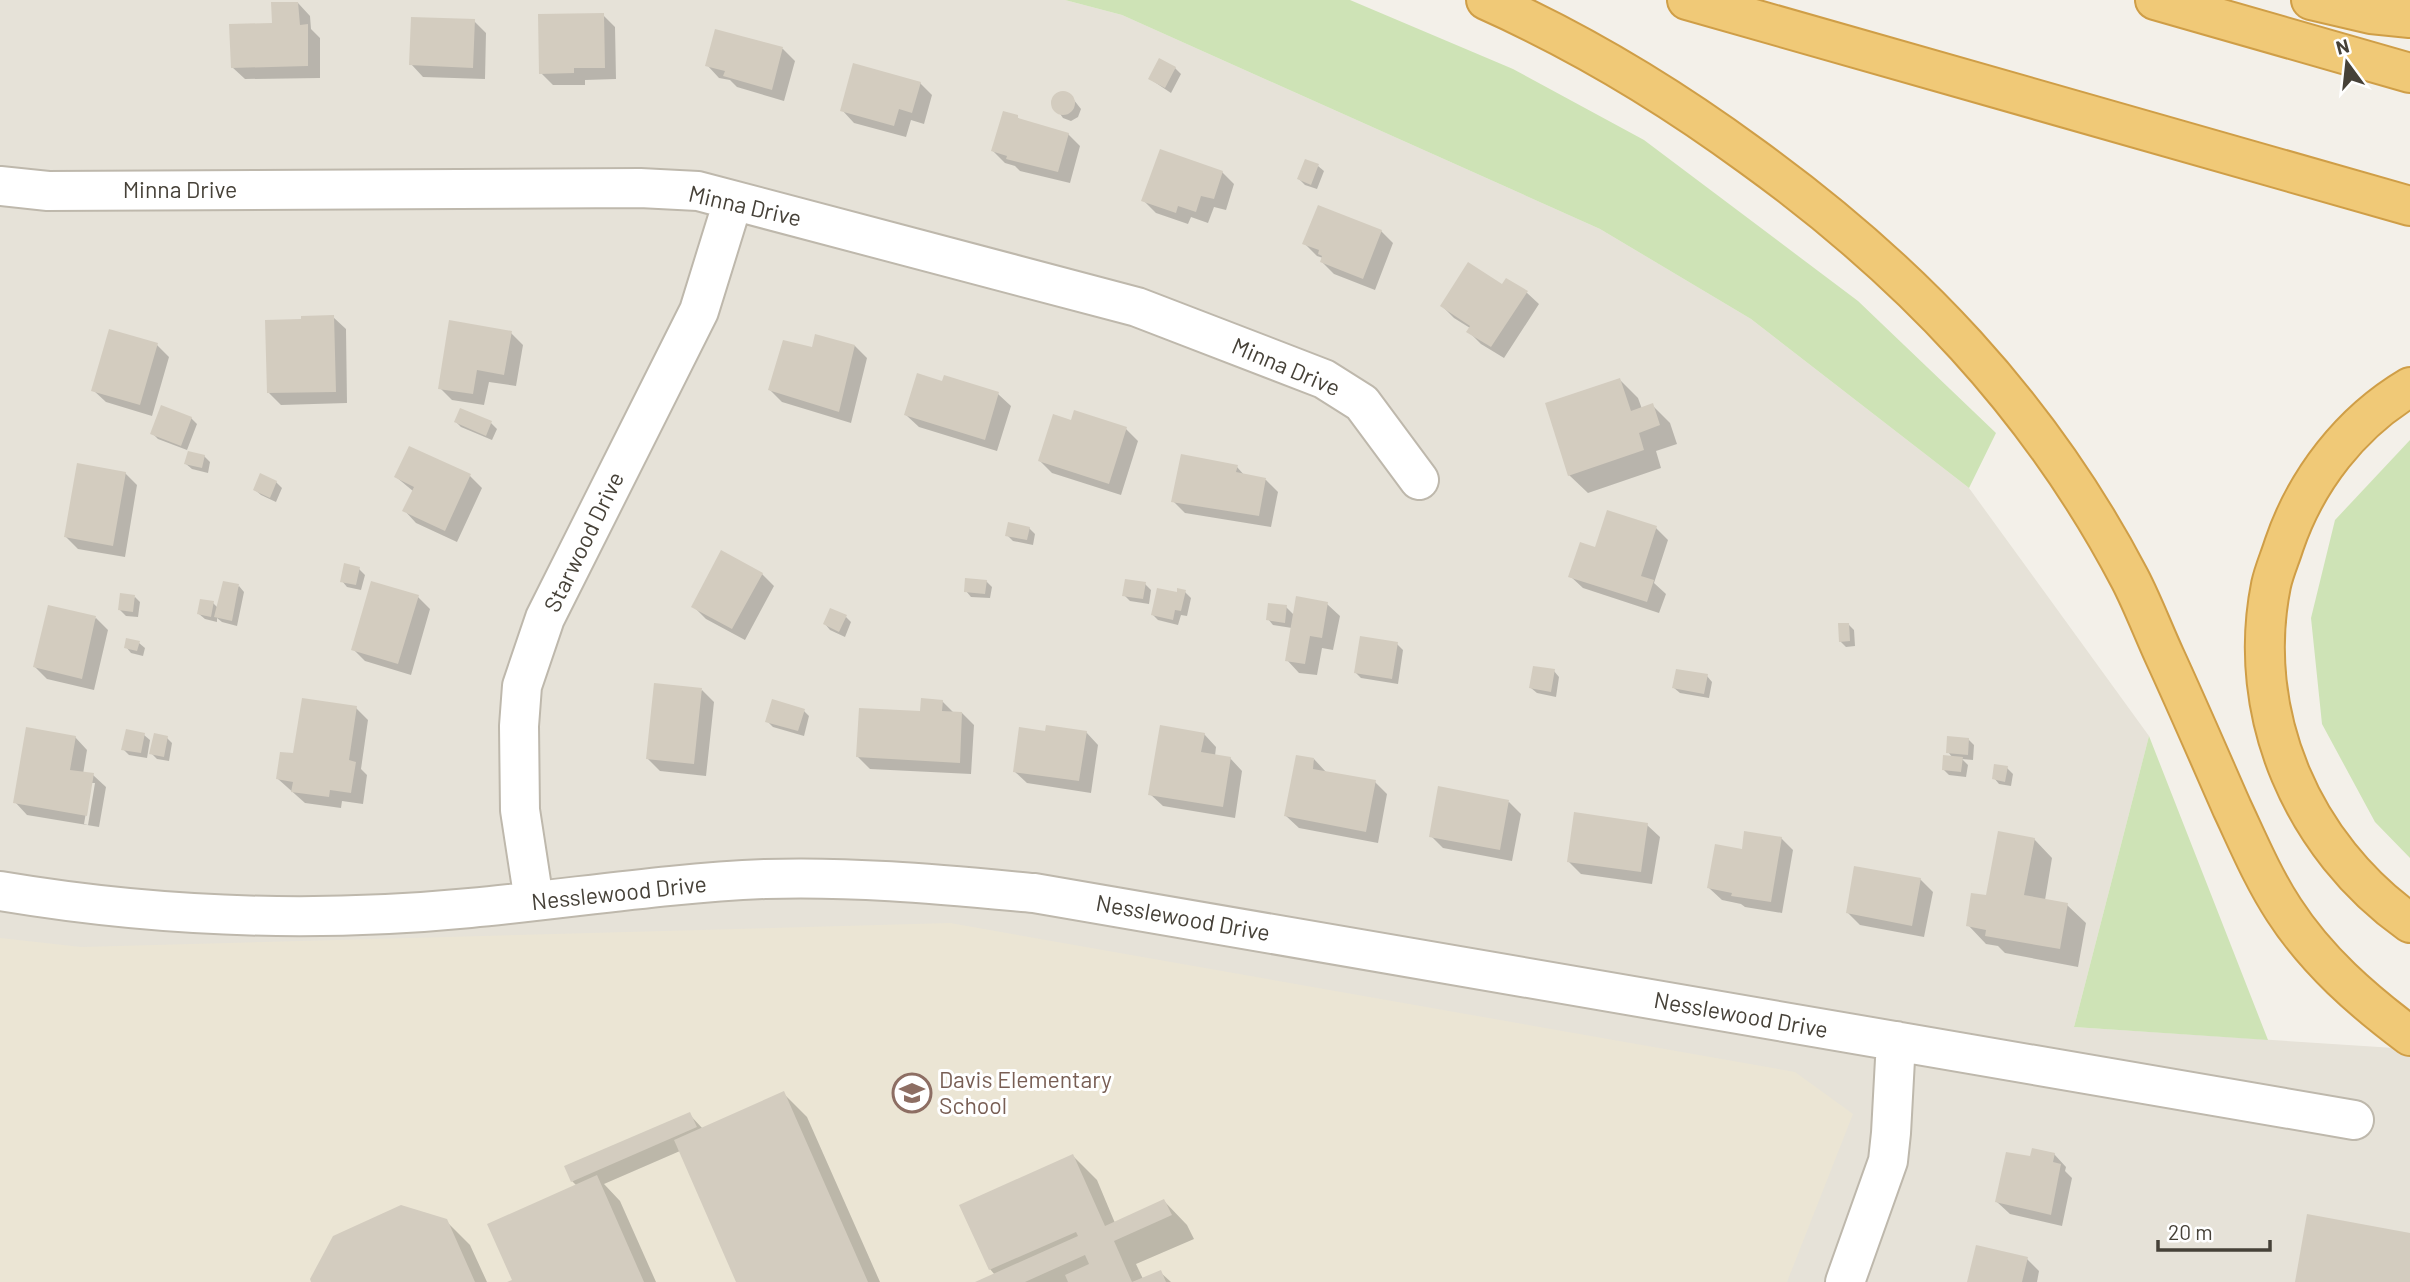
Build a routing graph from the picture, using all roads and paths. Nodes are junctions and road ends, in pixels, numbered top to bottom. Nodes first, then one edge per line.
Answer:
1 (1486, 0) edge
2 (1687, 0) edge
3 (2155, 0) edge
4 (2311, 0) edge
5 (2410, 18) edge
6 (2410, 73) edge
7 (0, 186) edge
8 (733, 201) junction
9 (2410, 206) edge
10 (2410, 387) edge
11 (1419, 480) dead end
12 (0, 891) edge
13 (534, 901) junction
14 (2410, 923) edge
15 (2410, 1036) edge
16 (1896, 1041) junction
17 (2354, 1120) dead end
18 (1844, 1282) edge

1 - 15 highway
2 - 9 highway
3 - 6 highway
4 - 5 highway
7 - 8 street, Minna Drive
8 - 11 street, Minna Drive
8 - 13 street, Starwood Drive
10 - 14 highway
12 - 13 street, Nesslewood Drive
13 - 16 street, Nesslewood Drive
16 - 17 street, Nesslewood Drive
16 - 18 street

